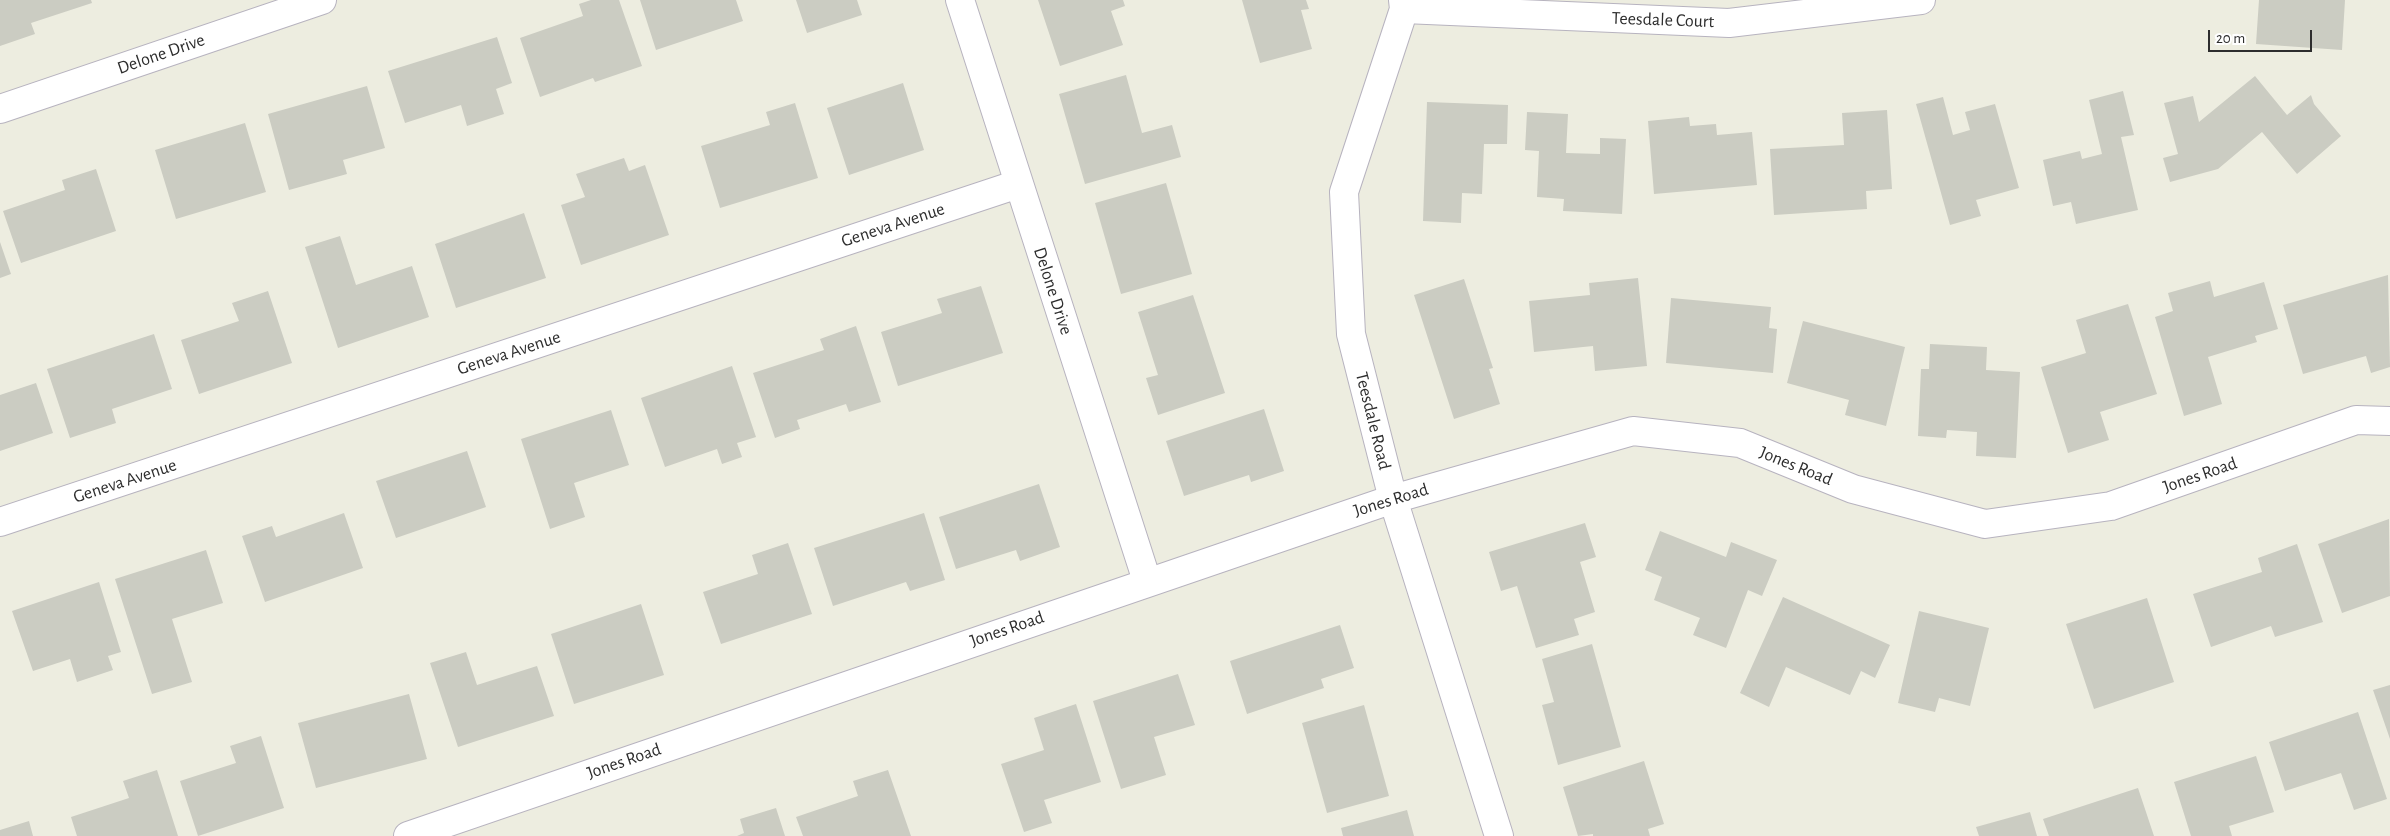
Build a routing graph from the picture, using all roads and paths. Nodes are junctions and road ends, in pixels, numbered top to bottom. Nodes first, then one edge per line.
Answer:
1 (322, 0) edge
2 (960, 0) edge
3 (1920, 0) edge
4 (1404, 4) edge
5 (0, 109) edge
6 (1018, 184) junction
7 (2390, 421) edge
8 (1392, 499) junction
9 (0, 522) edge
10 (1147, 581) junction
11 (408, 836) edge
12 (1499, 836) edge

1 - 5 street, Delone Drive
2 - 6 street, Delone Drive
3 - 4 street, Teesdale Court
4 - 8 street, Teesdale Road
6 - 9 street, Geneva Avenue
6 - 10 street, Delone Drive
7 - 8 street, Jones Road
8 - 10 street, Jones Road
8 - 12 street, Teesdale Road
10 - 11 street, Jones Road

